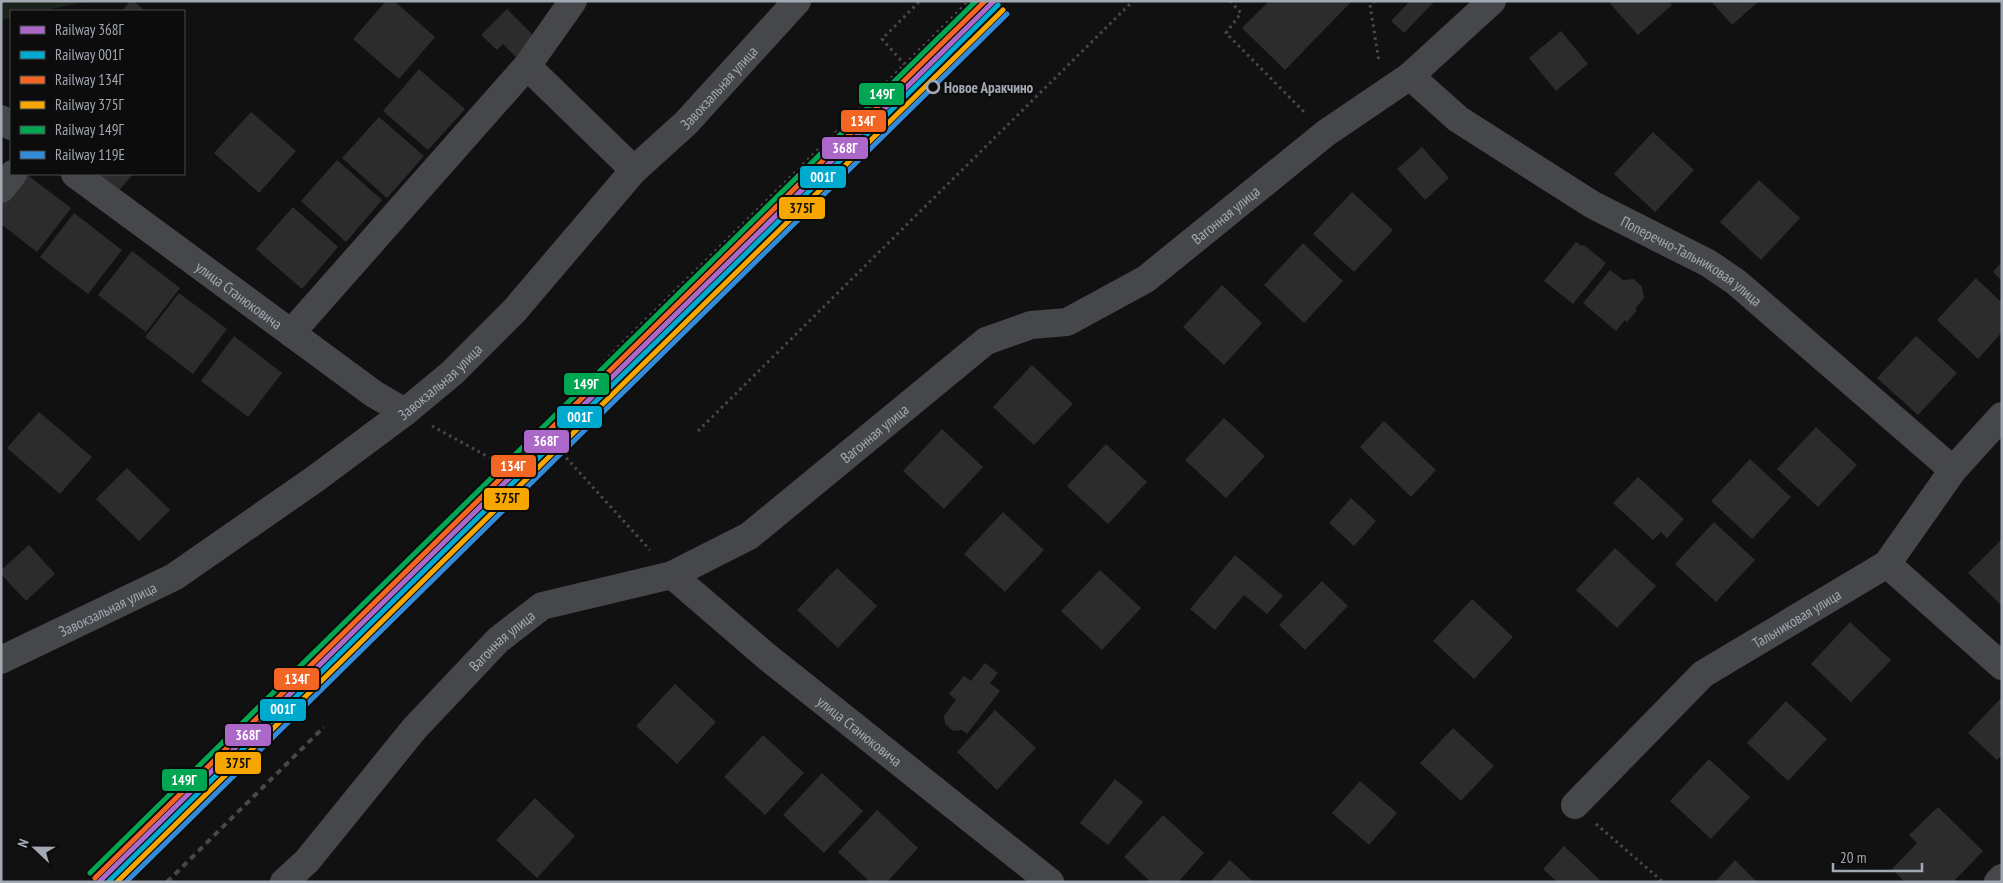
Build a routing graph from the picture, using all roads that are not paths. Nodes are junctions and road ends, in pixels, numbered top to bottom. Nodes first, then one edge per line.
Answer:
1 (573, 1) edge
2 (797, 1) edge
3 (1486, 3) edge
4 (527, 66) junction
5 (1399, 83) junction
6 (634, 170) junction
7 (12, 175) edge
8 (76, 175) edge
9 (1, 190) edge
10 (291, 333) junction
11 (405, 412) junction
12 (2002, 416) edge
13 (1953, 470) junction
14 (1887, 564) junction
15 (672, 575) junction
16 (1, 660) edge
17 (2002, 666) edge
18 (1575, 805) road end
19 (2002, 878) edge
20 (284, 882) edge
21 (1050, 882) edge
22 (1998, 882) edge

1 - 4 street
2 - 6 street, Завокзальная улица
3 - 5 street, Вагонная улица
4 - 6 street
4 - 10 street
5 - 13 street, Поперечно-Тальниковая улица
5 - 15 street, Вагонная улица
6 - 11 street, Завокзальная улица
7 - 9 street
8 - 10 street, улица Станюковича
10 - 11 street, улица Станюковича
11 - 16 street, Завокзальная улица
12 - 13 street, Тальниковая улица
13 - 14 street, Тальниковая улица
14 - 17 street
14 - 18 street, Тальниковая улица
15 - 20 street, Вагонная улица
15 - 21 street, улица Станюковича
19 - 22 street

